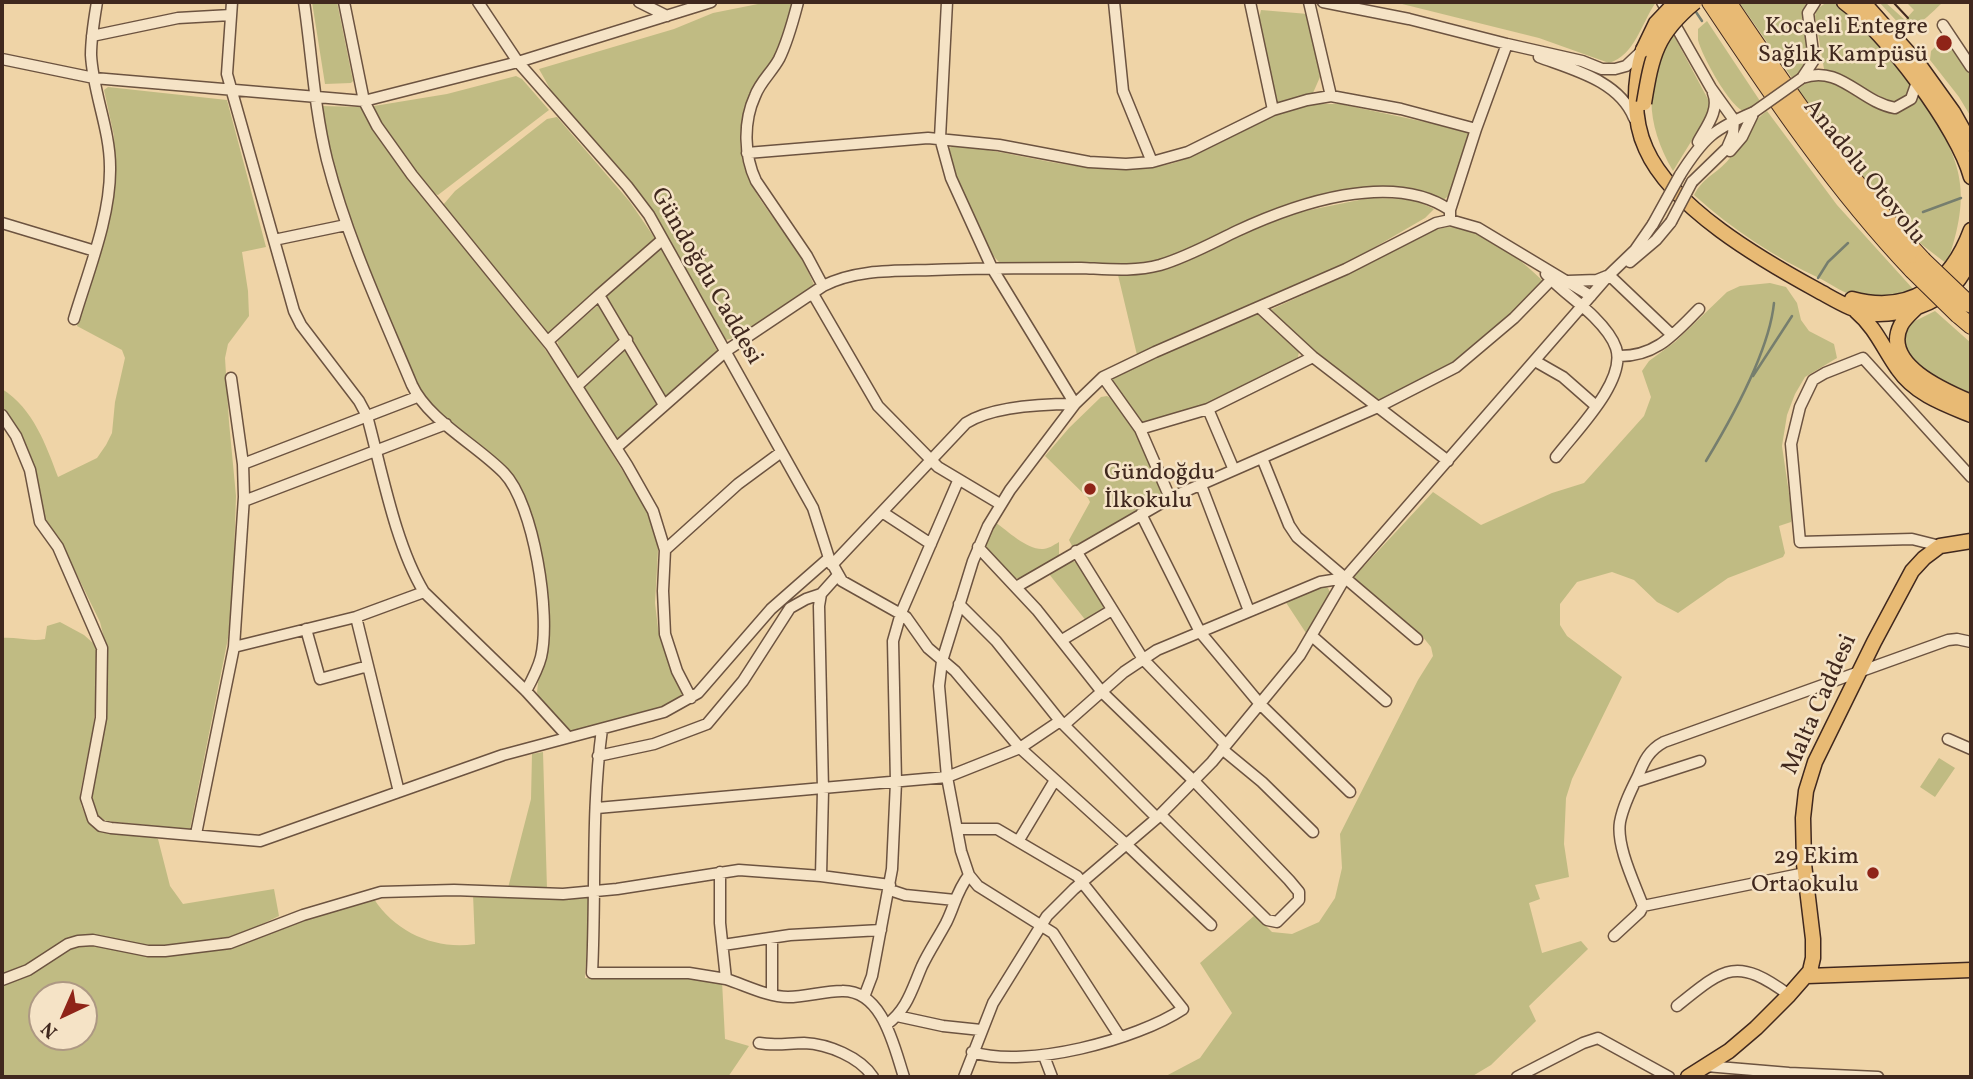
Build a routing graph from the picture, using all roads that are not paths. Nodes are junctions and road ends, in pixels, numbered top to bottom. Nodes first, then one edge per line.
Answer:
1 (97, 2) edge
2 (232, 2) edge
3 (304, 2) edge
4 (344, 2) edge
5 (478, 2) edge
6 (639, 2) edge
7 (711, 2) edge
8 (798, 2) edge
9 (947, 2) edge
10 (1114, 2) edge
11 (1250, 2) edge
12 (1309, 2) edge
13 (1323, 2) edge
14 (1662, 2) edge
15 (1676, 2) edge
16 (1695, 2) edge
17 (1710, 2) edge
18 (1728, 2) edge
19 (1815, 2) edge
20 (1844, 2) edge
21 (1863, 2) edge
22 (230, 15) junction
23 (667, 16) junction
24 (1943, 25) dead end
25 (92, 36) junction
26 (1507, 44) junction
27 (1643, 50) junction
28 (2, 59) edge
29 (518, 62) junction
30 (1971, 67) edge
31 (94, 78) junction
32 (1802, 78) junction
33 (1917, 82) junction
34 (1711, 88) junction
35 (233, 91) junction
36 (1331, 96) junction
37 (314, 98) junction
38 (364, 101) junction
39 (1273, 110) junction
40 (1754, 112) junction
41 (1734, 120) junction
42 (1476, 130) junction
43 (1639, 132) junction
44 (940, 138) junction
45 (1971, 144) edge
46 (747, 153) junction
47 (1689, 160) junction
48 (1152, 162) junction
49 (1705, 169) junction
50 (1971, 177) edge
51 (1683, 198) junction
52 (1450, 215) junction
53 (2, 223) edge
54 (346, 225) junction
55 (1971, 230) edge
56 (274, 240) junction
57 (662, 240) junction
58 (94, 251) junction
59 (1531, 259) junction
60 (1971, 259) edge
61 (1918, 265) junction
62 (992, 268) junction
63 (1609, 275) junction
64 (1551, 280) junction
65 (1565, 280) junction
66 (823, 286) junction
67 (1814, 288) junction
68 (813, 294) junction
69 (599, 295) junction
70 (1591, 296) junction
71 (1259, 307) junction
72 (1581, 307) junction
73 (1917, 307) junction
74 (1853, 308) junction
75 (1699, 309) dead end
76 (1966, 309) edge
77 (74, 319) dead end
78 (1971, 326) edge
79 (1672, 335) junction
80 (627, 340) junction
81 (548, 341) junction
82 (726, 351) junction
83 (1618, 356) junction
84 (1313, 357) junction
85 (1535, 360) junction
86 (1103, 377) junction
87 (232, 378) dead end
88 (578, 386) junction
89 (417, 397) junction
90 (1971, 402) edge
91 (1075, 404) junction
92 (664, 405) junction
93 (1596, 406) junction
94 (1378, 407) junction
95 (1208, 409) junction
96 (2, 415) edge
97 (1971, 415) edge
98 (367, 416) junction
99 (446, 424) junction
100 (1140, 429) junction
101 (616, 448) junction
102 (376, 450) junction
103 (780, 453) junction
104 (1556, 457) dead end
105 (1262, 458) junction
106 (929, 460) junction
107 (1448, 461) junction
108 (243, 464) junction
109 (1234, 470) junction
110 (1971, 477) edge
111 (958, 481) junction
112 (1201, 485) junction
113 (1170, 498) junction
114 (244, 501) junction
115 (1000, 504) junction
116 (882, 512) junction
117 (1141, 514) junction
118 (1971, 541) edge
119 (932, 544) junction
120 (1940, 546) junction
121 (978, 547) junction
122 (665, 550) junction
123 (1076, 551) junction
124 (833, 566) junction
125 (1345, 578) junction
126 (1016, 587) junction
127 (424, 592) junction
128 (821, 594) junction
129 (959, 604) junction
130 (1112, 610) junction
131 (1250, 611) junction
132 (901, 613) junction
133 (356, 617) junction
134 (306, 629) junction
135 (1200, 632) junction
136 (1312, 636) junction
137 (1417, 639) dead end
138 (1062, 640) junction
139 (1971, 642) edge
140 (234, 646) junction
141 (1143, 659) junction
142 (942, 661) junction
143 (368, 666) junction
144 (1858, 673) junction
145 (526, 691) junction
146 (1102, 692) junction
147 (691, 698) junction
148 (1386, 701) dead end
149 (1260, 704) junction
150 (1062, 723) junction
151 (602, 729) junction
152 (568, 737) junction
153 (1948, 738) dead end
154 (1224, 747) junction
155 (1020, 748) junction
156 (1971, 749) edge
157 (598, 756) junction
158 (1700, 761) dead end
159 (947, 778) junction
160 (1055, 780) junction
161 (896, 782) junction
162 (1195, 782) junction
163 (1635, 782) junction
164 (823, 790) junction
165 (399, 792) junction
166 (1350, 792) dead end
167 (597, 808) junction
168 (1159, 817) junction
169 (957, 829) junction
170 (1313, 832) dead end
171 (195, 834) junction
172 (1018, 840) junction
173 (1127, 845) junction
174 (720, 872) junction
175 (1805, 873) junction
176 (970, 875) junction
177 (821, 876) junction
178 (1083, 882) junction
179 (890, 887) junction
180 (594, 892) junction
181 (955, 900) junction
182 (1643, 906) junction
183 (1041, 924) junction
184 (1211, 925) dead end
185 (881, 930) junction
186 (1614, 936) dead end
187 (772, 938) junction
188 (723, 945) junction
189 (1971, 970) edge
190 (1807, 976) junction
191 (726, 979) junction
192 (2, 980) edge
193 (772, 994) junction
194 (1789, 995) junction
195 (864, 997) junction
196 (1677, 1006) dead end
197 (897, 1016) junction
198 (886, 1025) junction
199 (981, 1030) junction
200 (1120, 1037) junction
201 (759, 1043) dead end
202 (972, 1052) junction
203 (1044, 1056) junction
204 (1706, 1066) junction
205 (873, 1077) edge
206 (904, 1077) edge
207 (964, 1077) edge
208 (1052, 1077) edge
209 (1517, 1077) edge
210 (1670, 1077) edge
211 (1688, 1077) edge
212 (1878, 1077) edge

1 - 25 street
2 - 22 street
3 - 37 street
4 - 38 street
5 - 29 street, Gündoğdu Caddesi
6 - 23 street
7 - 23 street
8 - 46 street
9 - 44 street
10 - 48 street
11 - 39 street
12 - 36 street
13 - 26 street
14 - 34 street
15 - 27 main road, bridge
16 - 51 main road, bridge
17 - 61 highway, Anadolu Otoyolu
18 - 61 highway, Anadolu Otoyolu
19 - 32 street
20 - 33 main road
21 - 45 main road
22 - 25 street
22 - 35 street
23 - 29 street
24 - 30 street
25 - 31 street
26 - 27 street
26 - 42 street
26 - 43 street
27 - 43 main road
28 - 31 street
29 - 38 street
29 - 57 street, Gündoğdu Caddesi
31 - 35 street
31 - 58 street
32 - 33 street
32 - 40 street, bridge
33 - 50 main road
34 - 41 street
34 - 47 street
35 - 37 street
35 - 56 street
36 - 39 street
36 - 42 street
37 - 38 street
37 - 54 street
38 - 81 street
39 - 48 street
40 - 41 street
40 - 49 street
41 - 47 street
41 - 49 street
42 - 52 street
43 - 51 main road
44 - 46 street
44 - 48 street
44 - 62 street
46 - 66 street
47 - 63 street, bridge
49 - 63 street, bridge
51 - 67 main road
52 - 59 street
52 - 62 street
52 - 71 street
53 - 58 street
54 - 56 street
54 - 89 street
55 - 67 main road
56 - 98 street
57 - 69 street
57 - 82 street, Gündoğdu Caddesi
58 - 77 street
59 - 64 street
59 - 65 street
60 - 73 main road
61 - 76 highway, Anadolu Otoyolu, bridge
62 - 66 street
62 - 91 street
63 - 65 street
63 - 70 street
63 - 79 street
64 - 72 street
64 - 94 street
65 - 70 street
66 - 68 street
67 - 74 main road
68 - 82 street
68 - 106 street
69 - 80 street
69 - 81 street
70 - 72 street
71 - 84 street
71 - 86 street
72 - 83 street
72 - 85 street
73 - 74 main road
73 - 90 main road
74 - 97 main road
75 - 79 street
76 - 78 highway, Anadolu Otoyolu
79 - 83 street
80 - 88 street
80 - 92 street
81 - 88 street
82 - 92 street
82 - 103 street, Gündoğdu Caddesi
83 - 93 street
84 - 94 street
84 - 95 street
85 - 93 street
85 - 107 street
86 - 91 street
86 - 100 street
87 - 108 street
88 - 101 street
89 - 98 street
89 - 99 street
91 - 106 street
91 - 115 street
92 - 101 street
93 - 104 street
94 - 105 street
94 - 107 street
95 - 100 street
95 - 109 street
96 - 171 street
98 - 102 street
98 - 108 street
99 - 102 street
99 - 145 street
100 - 113 street
101 - 122 street
102 - 114 street
102 - 127 street
103 - 122 street
103 - 124 street, Gündoğdu Caddesi
105 - 109 street
105 - 125 street
106 - 111 street
106 - 116 street
107 - 125 street
108 - 114 street
109 - 112 street
110 - 120 street
111 - 115 street
111 - 119 street
112 - 113 street
112 - 131 street
113 - 117 street
114 - 140 street
115 - 121 street
116 - 119 street
116 - 124 street
117 - 123 street
117 - 135 street
118 - 120 main road
119 - 132 street
120 - 144 main road, Malta Caddesi
121 - 126 street
121 - 129 street
122 - 147 street
123 - 126 street
123 - 130 street
124 - 128 street
124 - 132 street
124 - 147 street
125 - 131 street
125 - 136 street
125 - 137 street
126 - 138 street
127 - 133 street
127 - 145 street
128 - 157 street
128 - 164 street
129 - 142 street
129 - 150 street
130 - 138 street
130 - 141 street
131 - 135 street
132 - 142 street
132 - 161 street
133 - 134 street
133 - 143 street
134 - 140 street
134 - 143 street
135 - 141 street
135 - 149 street
136 - 148 street
136 - 149 street
138 - 146 street
139 - 144 street
140 - 171 street
141 - 146 street
141 - 154 street
142 - 155 street
142 - 159 street
143 - 165 street
144 - 163 street
144 - 175 main road, Malta Caddesi
145 - 152 street
146 - 150 street
146 - 162 street
147 - 151 street
149 - 154 street
149 - 166 street
150 - 155 street
150 - 168 street
151 - 152 street
151 - 157 street
152 - 165 street
153 - 156 street
154 - 162 street
154 - 170 street
155 - 159 street
155 - 160 street
157 - 167 street
158 - 163 street
159 - 161 street
159 - 169 street
160 - 172 street
160 - 173 street
161 - 164 street
161 - 179 street
162 - 168 street
162 - 168 street
163 - 182 street
164 - 167 street
164 - 177 street
165 - 171 street
167 - 180 street
168 - 173 street
169 - 172 street
169 - 176 street
172 - 178 street
173 - 178 street
173 - 184 street
174 - 177 street
174 - 180 street
174 - 188 street
175 - 182 street
175 - 190 main road, Malta Caddesi
176 - 181 street
176 - 183 street
177 - 179 street
178 - 183 street
178 - 200 street
179 - 181 street
179 - 185 street
180 - 191 street
180 - 192 street
181 - 197 street
182 - 186 street
183 - 199 street
183 - 200 street
185 - 187 street
185 - 195 street
187 - 188 street
187 - 193 street
188 - 191 street
189 - 190 main road
190 - 194 main road
191 - 193 street
193 - 195 street
194 - 196 street
194 - 204 main road
195 - 198 street
197 - 198 street
197 - 199 street
198 - 206 street
199 - 202 street
200 - 203 street
201 - 205 street
202 - 203 street
202 - 207 street
203 - 208 street
204 - 211 main road
204 - 212 street
209 - 210 street

